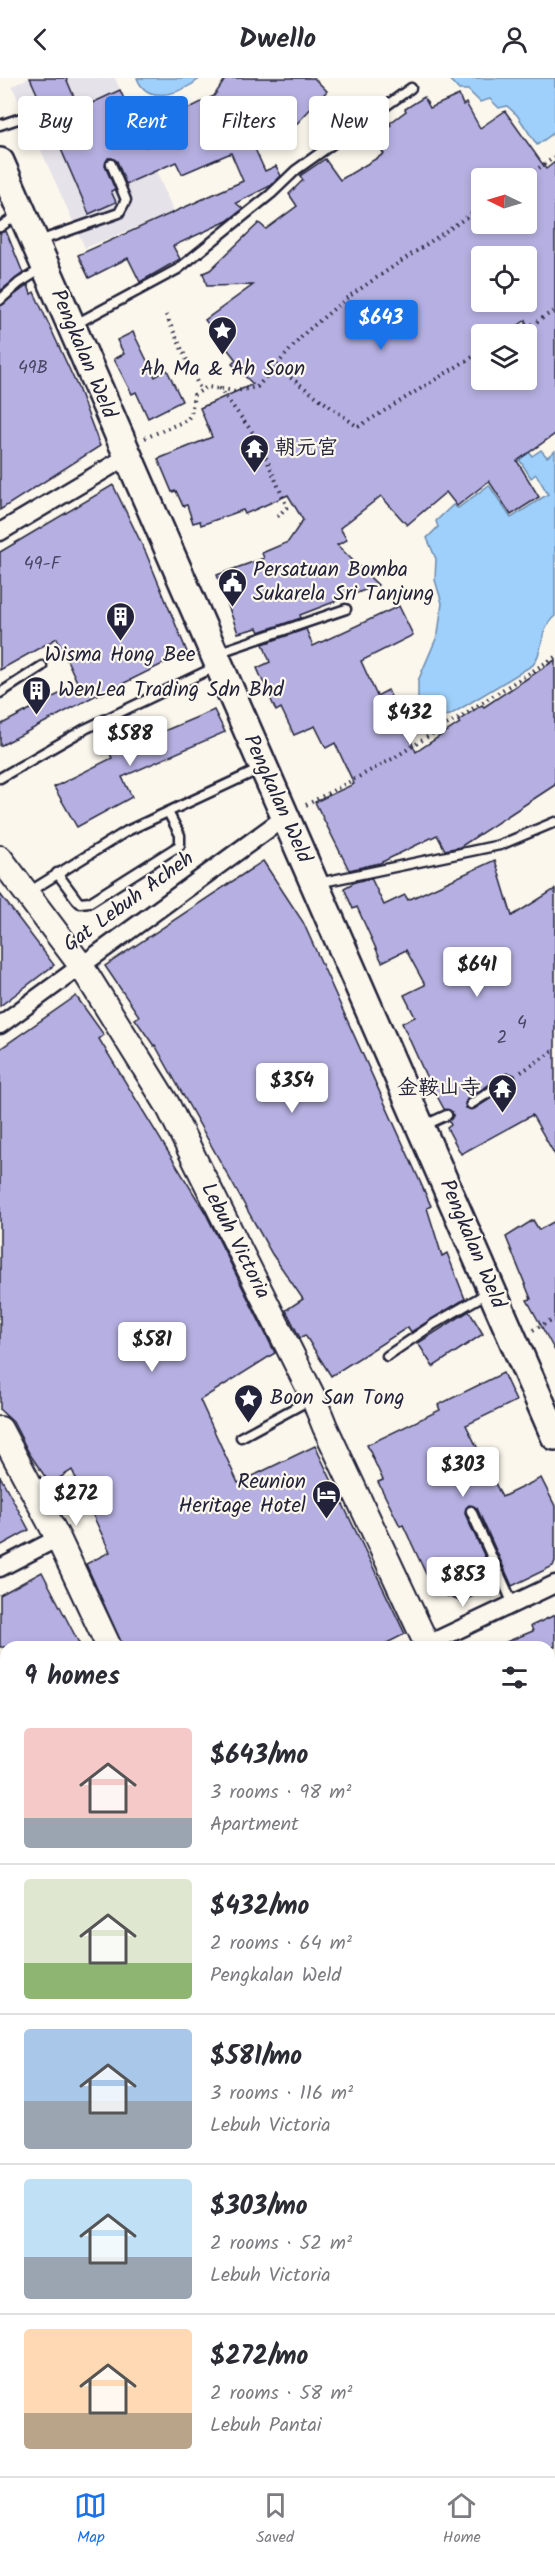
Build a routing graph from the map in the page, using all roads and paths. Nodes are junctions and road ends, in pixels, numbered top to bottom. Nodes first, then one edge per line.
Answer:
1 (411, 88) dead end
2 (18, 119) edge
3 (0, 125) edge
4 (555, 157) edge
5 (0, 162) edge
6 (111, 164) dead end
7 (537, 169) edge
8 (22, 212) junction
9 (471, 214) edge
10 (0, 227) edge
11 (40, 254) junction
12 (0, 300) edge
13 (555, 310) edge
14 (166, 315) dead end
15 (533, 324) edge
16 (71, 326) junction
17 (471, 358) edge
18 (276, 367) junction
19 (219, 388) junction
20 (201, 390) junction
21 (125, 451) junction
22 (277, 517) dead end
23 (0, 532) edge
24 (346, 609) dead end
25 (555, 657) edge
26 (216, 660) junction
27 (42, 666) dead end
28 (0, 693) edge
29 (263, 767) junction
30 (0, 778) edge
31 (168, 812) junction
32 (285, 817) junction
33 (555, 822) edge
34 (2, 865) edge
35 (57, 873) junction
36 (314, 884) junction
37 (27, 893) junction
38 (80, 964) junction
39 (0, 1025) edge
40 (555, 1050) edge
41 (510, 1079) joint
42 (471, 1104) dead end
43 (447, 1115) dead end
44 (422, 1126) junction
45 (492, 1290) junction
46 (387, 1356) dead end
47 (313, 1397) junction
48 (0, 1429) edge
49 (555, 1436) edge
50 (241, 1437) dead end
51 (471, 1511) dead end
52 (58, 1538) junction
53 (0, 1568) edge
54 (555, 1584) edge
55 (513, 1604) junction
56 (106, 1641) edge
57 (424, 1641) edge
58 (436, 1641) edge

1 - 16 lane
2 - 3 lane
4 - 7 path
5 - 8 main road, Pengkalan Weld
6 - 11 lane
8 - 10 lane
8 - 11 main road, Pengkalan Weld
9 - 18 path
11 - 12 lane
11 - 16 main road, Pengkalan Weld
13 - 15 path
14 - 20 path
16 - 21 main road, Pengkalan Weld
17 - 18 path
18 - 19 path
19 - 20 path
19 - 22 path
20 - 21 path
21 - 23 street
21 - 26 main road, Pengkalan Weld
24 - 26 lane
25 - 32 path
26 - 29 main road, Pengkalan Weld
26 - 30 lane
27 - 28 lane
29 - 31 lane
29 - 32 main road, Pengkalan Weld
31 - 35 lane
31 - 35 lane
32 - 36 main road, Pengkalan Weld
32 - 38 street, Gat Lebuh Acheh
33 - 36 lane
34 - 37 street, Lebuh Victoria
35 - 37 lane
36 - 44 main road, Pengkalan Weld
37 - 38 street, Lebuh Victoria
38 - 39 street, Gat Lebuh Acheh
38 - 47 street, Lebuh Victoria
40 - 41 path
41 - 42 lane
43 - 44 lane
44 - 45 main road, Pengkalan Weld
45 - 46 lane
45 - 49 main road, Pengkalan Weld
47 - 50 lane
47 - 57 street, Lebuh Victoria
48 - 52 street
51 - 55 lane
52 - 53 street
52 - 56 street
54 - 55 street
55 - 58 street

